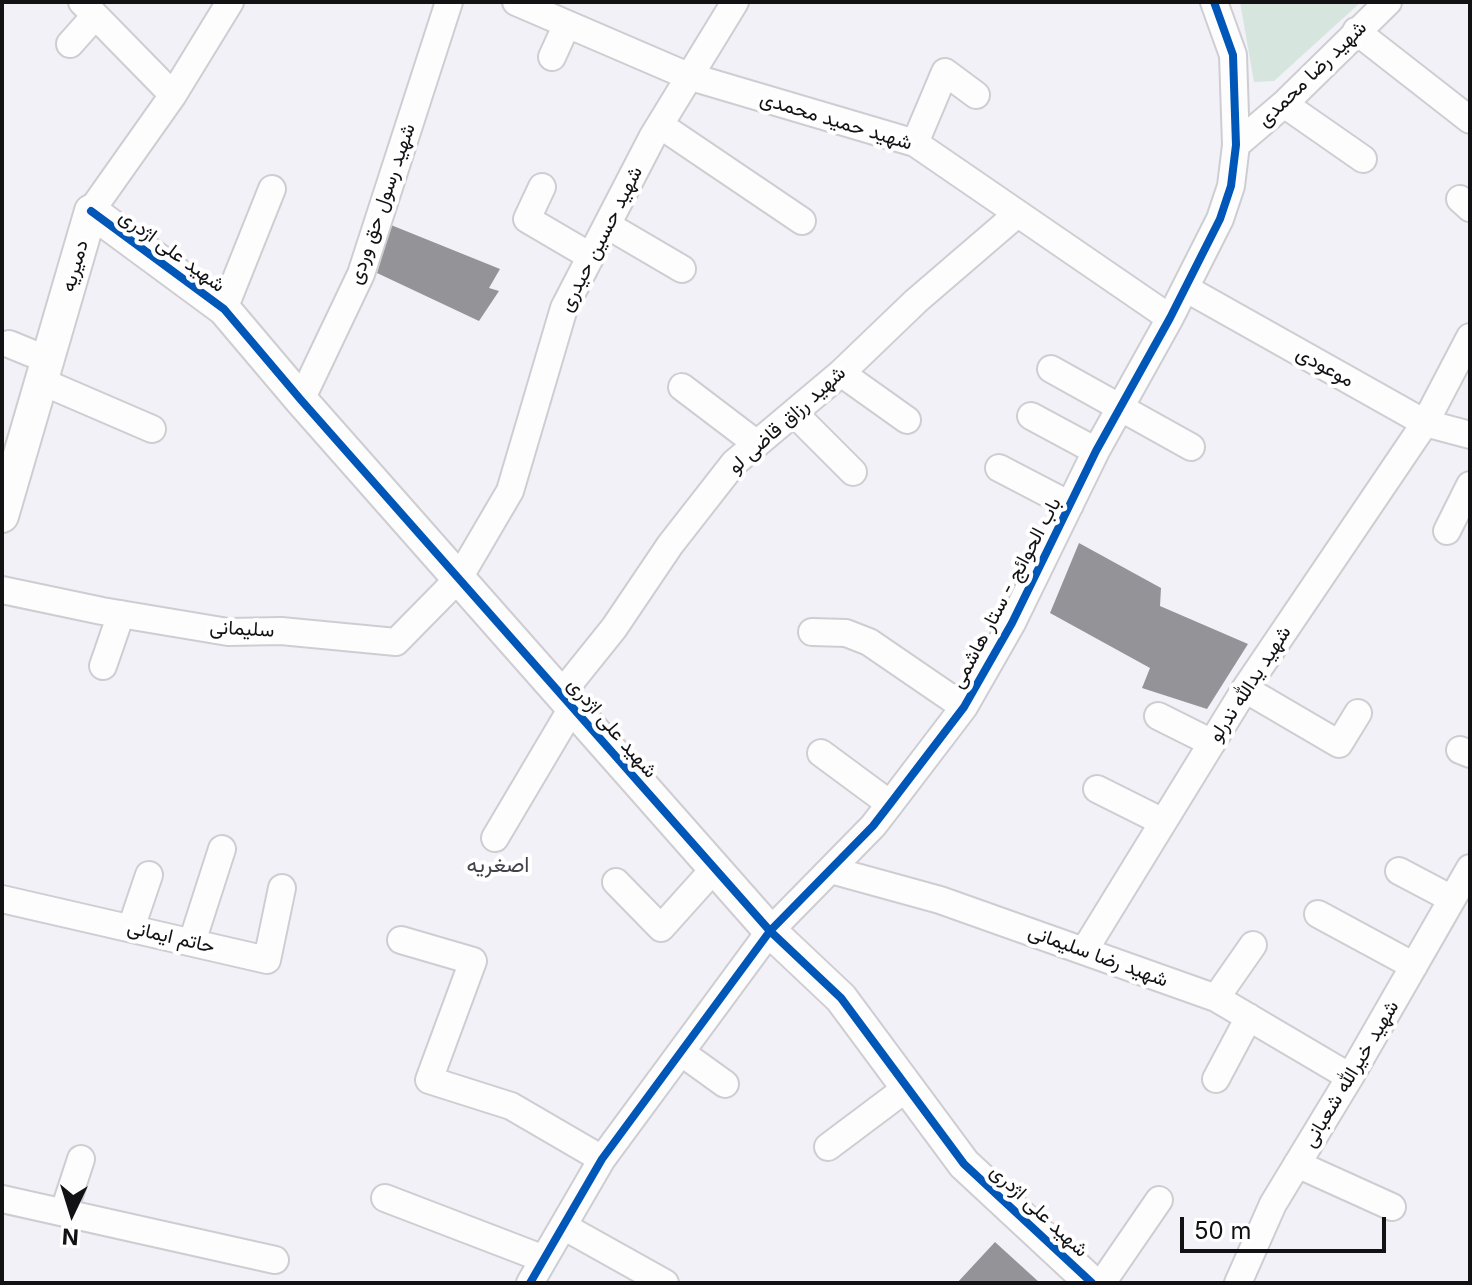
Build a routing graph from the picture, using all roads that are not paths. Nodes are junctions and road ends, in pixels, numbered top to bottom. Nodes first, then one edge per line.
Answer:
1 (230, 2) edge
2 (449, 2) edge
3 (516, 2) edge
4 (735, 2) edge
5 (1214, 2) edge
6 (1388, 2) edge
7 (88, 10) edge
8 (567, 24) junction
9 (1356, 31) junction
10 (70, 44) dead end
11 (552, 57) dead end
12 (688, 76) junction
13 (173, 95) junction
14 (976, 95) dead end
15 (1284, 104) junction
16 (1470, 120) edge
17 (660, 125) junction
18 (915, 143) junction
19 (1236, 145) junction
20 (1363, 159) dead end
21 (542, 187) dead end
22 (272, 189) dead end
23 (91, 211) junction
24 (1016, 215) junction
25 (802, 221) dead end
26 (607, 225) junction
27 (590, 256) junction
28 (682, 269) dead end
29 (1185, 288) junction
30 (224, 309) junction
31 (1170, 318) junction
32 (1470, 337) edge
33 (9, 344) dead end
34 (1051, 369) dead end
35 (45, 371) junction
36 (841, 373) junction
37 (682, 387) dead end
38 (301, 400) junction
39 (1120, 406) junction
40 (794, 413) junction
41 (1031, 416) dead end
42 (907, 420) dead end
43 (1425, 423) junction
44 (152, 429) dead end
45 (1470, 435) edge
46 (757, 444) junction
47 (1191, 447) dead end
48 (1096, 451) junction
49 (999, 468) dead end
50 (853, 472) dead end
51 (1470, 485) edge
52 (1070, 505) junction
53 (2, 516) edge
54 (1447, 531) dead end
55 (459, 578) junction
56 (2, 590) edge
57 (121, 614) junction
58 (812, 632) dead end
59 (103, 666) dead end
60 (1245, 689) junction
61 (567, 701) junction
62 (964, 707) junction
63 (1358, 713) dead end
64 (1158, 716) dead end
65 (1212, 743) junction
66 (821, 753) dead end
67 (1097, 789) dead end
68 (890, 804) junction
69 (1163, 822) junction
70 (495, 838) dead end
71 (222, 849) dead end
72 (1470, 868) edge
73 (714, 869) junction
74 (831, 870) junction
75 (1399, 871) dead end
76 (149, 875) dead end
77 (616, 882) dead end
78 (282, 888) dead end
79 (2, 899) edge
80 (1452, 899) junction
81 (1318, 914) dead end
82 (131, 928) junction
83 (770, 931) junction
84 (401, 940) dead end
85 (192, 942) junction
86 (1253, 945) dead end
87 (1084, 951) junction
88 (1414, 966) junction
89 (1216, 998) junction
90 (1249, 1017) junction
91 (682, 1053) junction
92 (1350, 1077) junction
93 (1216, 1079) dead end
94 (725, 1084) dead end
95 (908, 1087) junction
96 (828, 1147) dead end
97 (81, 1159) dead end
98 (602, 1159) junction
99 (1297, 1164) junction
100 (385, 1198) dead end
101 (2, 1199) edge
102 (1159, 1200) dead end
103 (1392, 1207) dead end
104 (64, 1211) junction
105 (563, 1226) junction
106 (544, 1259) junction
107 (275, 1260) dead end
108 (530, 1283) edge
109 (665, 1283) edge
110 (1092, 1283) edge
111 (1102, 1283) edge
112 (1239, 1283) edge

1 - 13 street, دمیریه
2 - 38 street, شهید رسول حق وردی
3 - 8 street, شهید حمید محمدی
4 - 12 street, شهید حسین حیدری
5 - 19 street, باب الحوائج - ستار هاشمی
6 - 9 street, شهید رضا محمدی
7 - 10 street
7 - 13 street
8 - 11 street
8 - 12 street, شهید حمید محمدی
9 - 15 street, شهید رضا محمدی
9 - 16 street
12 - 17 street, شهید حسین حیدری
12 - 18 street, شهید حمید محمدی
13 - 23 street, دمیریه
14 - 18 street
15 - 19 street, شهید رضا محمدی
15 - 20 street
17 - 25 street
17 - 26 street, شهید حسین حیدری
18 - 24 street, شهید حمید محمدی
19 - 29 street, باب الحوائج - ستار هاشمی
21 - 27 street
22 - 30 street
23 - 30 street, شهید علی اژدری
23 - 35 street, دمیریه
24 - 31 street, شهید حمید محمدی
24 - 36 street, شهید رزاق قاضی لو
26 - 27 street, شهید حسین حیدری
26 - 28 street
27 - 55 street, شهید حسین حیدری
29 - 31 street, باب الحوائج - ستار هاشمی
29 - 43 street, موعودی
30 - 38 street, شهید علی اژدری
31 - 39 street, باب الحوائج - ستار هاشمی
32 - 43 street, شهید یدالله ندرلو
33 - 35 street
34 - 39 street
35 - 44 street
35 - 53 street, دمیریه
36 - 40 street, شهید رزاق قاضی لو
36 - 42 street
37 - 46 street
38 - 55 street, شهید علی اژدری
39 - 47 street
39 - 48 street, باب الحوائج - ستار هاشمی
40 - 46 street, شهید رزاق قاضی لو
40 - 50 street
41 - 48 street
43 - 45 street, موعودی
43 - 60 street, شهید یدالله ندرلو
46 - 61 street, شهید رزاق قاضی لو
48 - 52 street, باب الحوائج - ستار هاشمی
49 - 52 street
51 - 54 street
52 - 62 street, باب الحوائج - ستار هاشمی
55 - 57 street, سلیمانی
55 - 61 street, شهید علی اژدری
56 - 57 street, سلیمانی
57 - 59 street
58 - 62 street
60 - 63 street
60 - 65 street, شهید یدالله ندرلو
61 - 70 street, شهید رزاق قاضی لو
61 - 73 street, شهید علی اژدری
62 - 68 street, باب الحوائج - ستار هاشمی
64 - 65 street
65 - 69 street, شهید یدالله ندرلو
66 - 68 street
67 - 69 street
68 - 74 street, باب الحوائج - ستار هاشمی
69 - 87 street, شهید یدالله ندرلو
71 - 85 street
72 - 80 street, شهید خیرالله شعبانی
73 - 77 street
73 - 83 street, شهید علی اژدری
74 - 83 street, باب الحوائج - ستار هاشمی
74 - 87 street, شهید رضا سلیمانی
75 - 80 street
76 - 82 street
78 - 85 street, حاتم ایمانی
79 - 82 street, حاتم ایمانی
80 - 88 street, شهید خیرالله شعبانی
81 - 88 street
82 - 85 street, حاتم ایمانی
83 - 91 street, باب الحوائج - ستار هاشمی
83 - 95 street, شهید علی اژدری
84 - 98 street
86 - 89 street
87 - 89 street, شهید رضا سلیمانی
88 - 92 street, شهید خیرالله شعبانی
89 - 90 street, شهید رضا سلیمانی
90 - 92 street, شهید رضا سلیمانی
90 - 93 street
91 - 94 street
91 - 98 street, باب الحوائج - ستار هاشمی
92 - 99 street, شهید خیرالله شعبانی
95 - 96 street
95 - 110 street, شهید علی اژدری
97 - 104 street
98 - 105 street, باب الحوائج - ستار هاشمی
99 - 103 street
99 - 112 street, شهید خیرالله شعبانی
100 - 106 street
101 - 104 street
102 - 111 street
104 - 107 street
105 - 106 street, باب الحوائج - ستار هاشمی
105 - 109 street
106 - 108 street, باب الحوائج - ستار هاشمی

